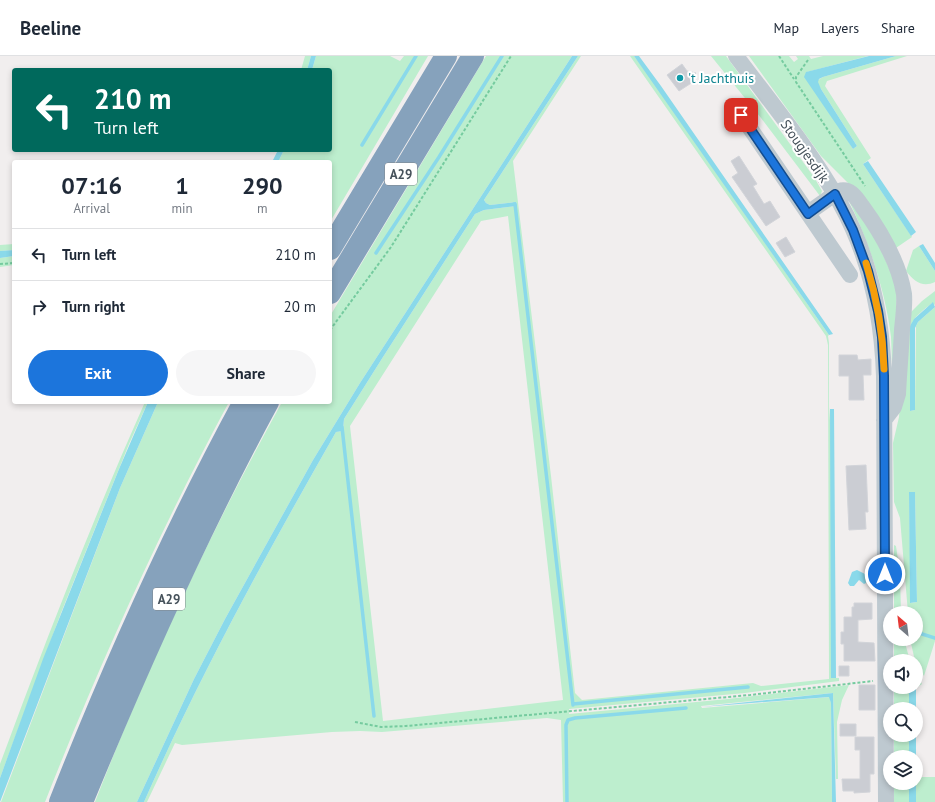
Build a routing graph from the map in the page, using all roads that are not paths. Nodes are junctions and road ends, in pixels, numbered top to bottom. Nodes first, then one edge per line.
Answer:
1 (446, 56) edge
2 (473, 56) edge
3 (736, 56) edge
4 (741, 115) dead end
5 (835, 194) junction
6 (808, 214) junction
7 (332, 246) edge
8 (850, 275) dead end
9 (332, 290) edge
10 (243, 404) edge
11 (267, 404) edge
12 (884, 420) junction
13 (60, 802) edge
14 (82, 802) edge
15 (886, 802) edge

1 - 7 highway, A29
2 - 9 highway, A29
3 - 5 street, Stougjesdijk
4 - 6 street
5 - 6 street
5 - 12 street, Stougjesdijk
5 - 12 street
6 - 8 street
10 - 13 highway, A29
11 - 14 highway, A29
12 - 15 street, Stougjesdijk

